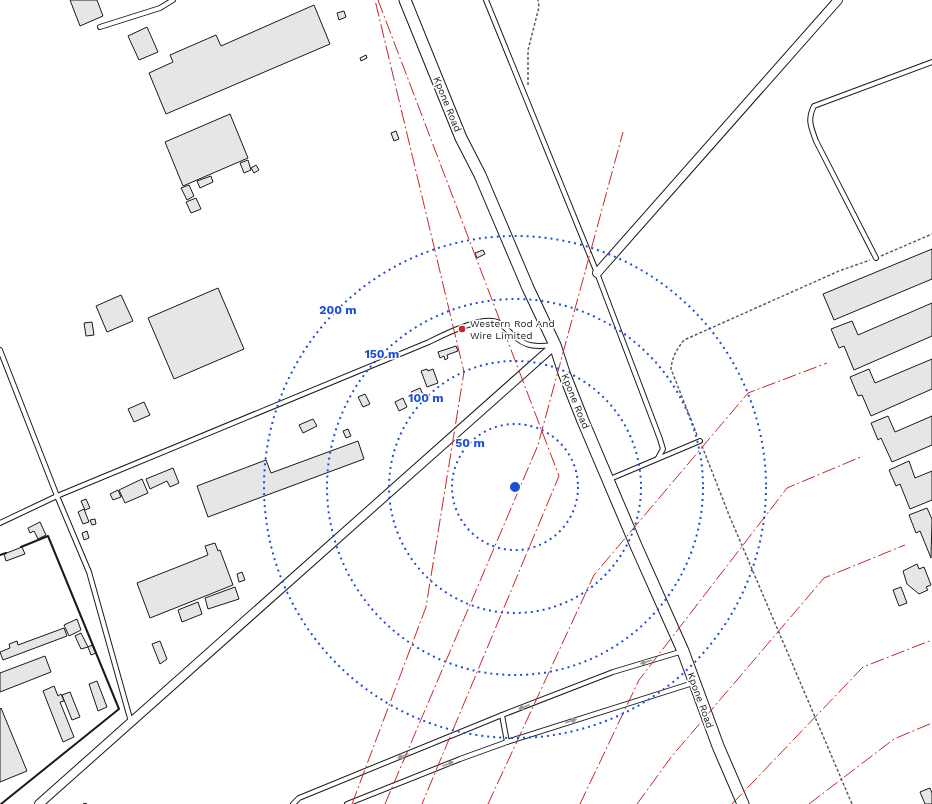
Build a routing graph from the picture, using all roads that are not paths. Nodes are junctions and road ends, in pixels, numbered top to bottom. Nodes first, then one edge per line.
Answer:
1 (173, 0) edge
2 (405, 0) edge
3 (486, 0) edge
4 (838, 0) edge
5 (100, 27) dead end
6 (932, 62) edge
7 (876, 258) road end
8 (597, 273) junction
9 (555, 345) junction
10 (0, 350) edge
11 (700, 440) road end
12 (658, 458) junction
13 (609, 480) junction
14 (57, 496) junction
15 (0, 523) edge
16 (683, 650) junction
17 (695, 682) junction
18 (502, 716) junction
19 (131, 722) junction
20 (507, 742) junction
21 (39, 804) edge
22 (293, 804) edge
23 (347, 804) edge
24 (743, 804) edge

1 - 5 lane
2 - 9 main road, Kpone Road
3 - 8 lane
4 - 8 street
6 - 7 lane
8 - 12 lane
9 - 13 main road, Kpone Road
9 - 14 lane
9 - 19 street
10 - 14 lane
11 - 12 lane
12 - 13 lane
13 - 16 main road, Kpone Road
14 - 15 lane
14 - 19 lane
16 - 17 main road, Kpone Road
16 -> 18 lane
20 -> 17 lane
17 - 24 main road, Kpone Road
18 - 20 lane
18 -> 22 lane
19 - 21 street
23 -> 20 lane

